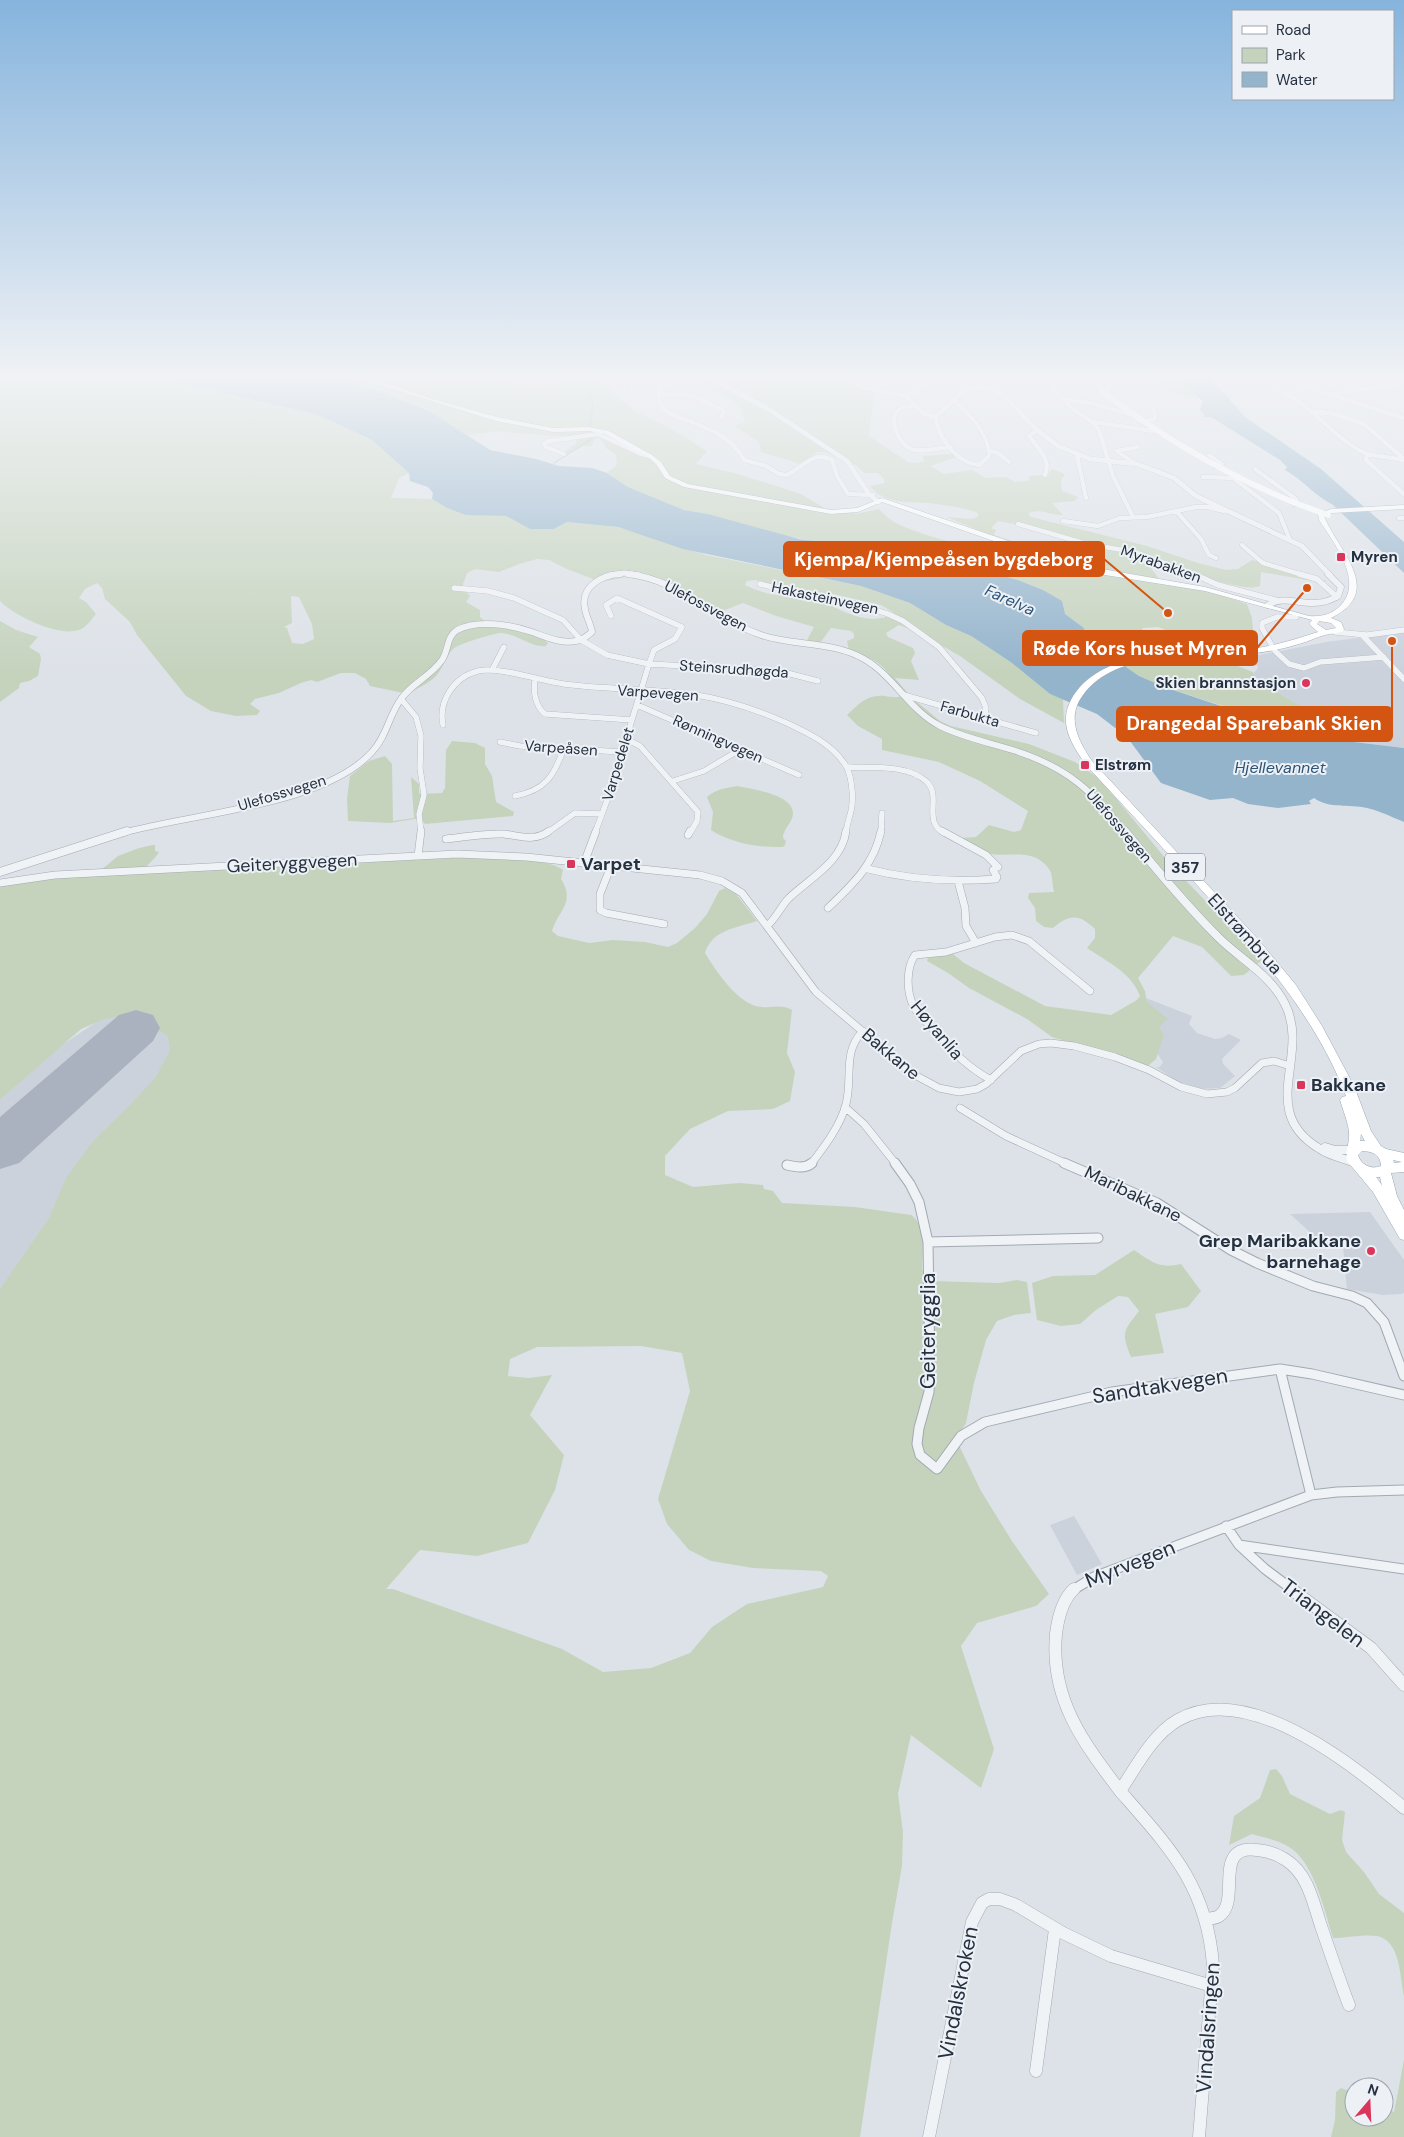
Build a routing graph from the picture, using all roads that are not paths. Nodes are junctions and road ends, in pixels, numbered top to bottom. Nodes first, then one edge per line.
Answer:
1 (665, 474) edge
2 (836, 474) edge
3 (858, 474) edge
4 (1081, 474) edge
5 (1112, 474) edge
6 (1163, 474) edge
7 (1231, 474) edge
8 (1261, 474) edge
9 (1381, 474) edge
10 (1203, 477) dead end
11 (1236, 477) junction
12 (870, 494) junction
13 (1404, 494) edge
14 (1086, 498) dead end
15 (880, 501) junction
16 (1294, 504) junction
17 (1404, 507) edge
18 (1176, 511) junction
19 (1231, 512) junction
20 (1325, 514) junction
21 (1133, 517) junction
22 (1063, 521) dead end
23 (1018, 524) dead end
24 (1290, 540) junction
25 (1242, 545) dead end
26 (1216, 558) dead end
27 (760, 584) dead end
28 (454, 588) dead end
29 (1336, 597) junction
30 (1271, 603) junction
31 (611, 616) dead end
32 (1296, 617) junction
33 (1317, 622) junction
34 (1335, 629) junction
35 (1404, 630) edge
36 (1362, 635) junction
37 (582, 640) junction
38 (1271, 644) dead end
39 (1285, 644) junction
40 (504, 647) dead end
41 (1275, 651) dead end
42 (1384, 657) junction
43 (649, 664) junction
44 (492, 670) junction
45 (1404, 679) edge
46 (535, 680) junction
47 (818, 681) dead end
48 (642, 690) junction
49 (904, 694) junction
50 (401, 699) junction
51 (637, 705) junction
52 (984, 719) junction
53 (632, 720) junction
54 (443, 725) dead end
55 (1036, 733) dead end
56 (626, 739) junction
57 (500, 742) dead end
58 (564, 748) junction
59 (740, 749) junction
60 (622, 752) junction
61 (848, 768) junction
62 (798, 775) dead end
63 (673, 782) junction
64 (515, 796) dead end
65 (882, 813) dead end
66 (602, 814) junction
67 (688, 835) dead end
68 (446, 839) dead end
69 (418, 856) junction
70 (584, 863) junction
71 (612, 866) junction
72 (868, 868) junction
73 (0, 872) edge
74 (958, 880) junction
75 (0, 883) edge
76 (828, 908) dead end
77 (664, 924) dead end
78 (768, 924) junction
79 (976, 943) junction
80 (1090, 991) dead end
81 (863, 1031) junction
82 (1290, 1066) junction
83 (1338, 1069) junction
84 (991, 1080) junction
85 (845, 1107) junction
86 (960, 1108) dead end
87 (1379, 1151) junction
88 (1356, 1158) junction
89 (1404, 1158) edge
90 (787, 1166) dead end
91 (1404, 1167) edge
92 (1386, 1170) junction
93 (1404, 1222) edge
94 (1404, 1235) edge
95 (1098, 1238) dead end
96 (928, 1242) junction
97 (1280, 1369) junction
98 (1404, 1376) edge
99 (1404, 1395) edge
100 (937, 1470) joint
101 (1404, 1490) edge
102 (1311, 1495) junction
103 (1226, 1526) junction
104 (1239, 1545) junction
105 (1404, 1569) edge
106 (1404, 1685) edge
107 (1120, 1790) junction
108 (1404, 1808) edge
109 (1208, 1919) junction
110 (1056, 1929) junction
111 (1212, 1986) junction
112 (1349, 2005) dead end
113 (1036, 2071) dead end
114 (929, 2137) edge
115 (1199, 2137) edge

1 - 15 main road
2 - 12 street
3 - 12 street
4 - 14 street
5 - 21 street
6 - 19 street
7 - 11 main road
8 - 16 street
9 - 13 street
10 - 11 street
11 - 16 main road
11 - 24 street
12 - 15 street
15 - 30 main road
16 - 20 main road
17 - 20 main road
18 - 19 street
18 - 21 street
18 - 26 street
19 - 24 street
20 - 33 main road, 357
20 - 34 main road
21 - 22 street
23 - 30 street, Myrabakken
24 - 29 street
25 - 29 street
27 - 52 street, Hakasteinvegen
28 - 37 street
29 - 30 street
30 - 32 main road
30 - 33 main road
31 - 43 street, Varpedelet
32 - 33 main road
32 - 38 street
33 - 34 main road
33 - 34 main road
33 - 39 main road, Elstrømbrua / 357
34 - 36 street
34 - 39 main road, Elstrømbrua / 357
35 - 36 street
36 - 42 street
37 - 43 street
37 - 49 street, Ulefossvegen
37 - 50 street, Ulefossvegen
39 - 83 main road, Elstrømbrua / 357
40 - 44 street
41 - 42 street
42 - 45 street
43 - 47 street, Steinsrudhøgda
43 - 48 street, Varpedelet
44 - 46 street, Varpevegen
44 - 54 street, Varpevegen
46 - 48 street, Varpevegen
46 - 53 street
48 - 51 street, Varpedelet
48 - 61 street, Varpevegen
49 - 52 street, Farbukta
49 - 82 street, Ulefossvegen
50 - 69 street
50 - 73 street, Ulefossvegen
51 - 53 street, Varpedelet
51 - 59 street, Rønningvegen
52 - 55 street, Farbukta
53 - 56 street, Varpedelet
56 - 60 street, Varpedelet
56 - 63 street
57 - 58 street, Varpeåsen
58 - 60 street, Varpeåsen
58 - 64 street
59 - 62 street, Rønningvegen
59 - 63 street
60 - 66 street, Varpedelet
61 - 74 street
61 - 78 street
63 - 67 street
65 - 72 street
66 - 68 street
66 - 70 street, Varpedelet
69 - 70 street, Geiteryggvegen
69 - 75 street, Geiteryggvegen
70 - 71 street, Bakkane
71 - 77 street
71 - 78 street, Bakkane
72 - 74 street
72 - 76 street
74 - 79 street
78 - 81 street, Bakkane
79 - 80 street, Høyanlia
79 - 84 street, Høyanlia
81 - 84 street, Bakkane
81 - 85 street
82 - 84 street, Bakkane
82 - 88 street, Ulefossvegen
83 - 87 main road, Elstrømbrua / 357
83 - 88 main road, Elstrømbrua / 357
85 - 90 street
85 - 96 street, Geiterygglia
86 - 98 street, Maribakkane
87 - 88 main road
87 - 89 main road
87 - 92 main road, 357
88 - 92 main road
88 - 94 main road
91 - 92 main road
92 - 93 main road, 357
95 - 96 street
96 - 100 street, Geiterygglia
97 - 99 street, Sandtakvegen
97 - 100 street, Sandtakvegen
97 - 102 street
101 - 102 street, Myrvegen
102 - 103 street, Myrvegen
103 - 104 street, Triangelen
103 - 107 street, Myrvegen
104 - 105 street, Triangelen
104 - 106 street, Triangelen
107 - 108 street
107 - 109 street, Vindalsringen
109 - 111 street, Vindalsringen
109 - 112 street
110 - 111 street, Vindalskroken
110 - 113 street
110 - 114 street, Vindalskroken
111 - 115 street, Vindalsringen

